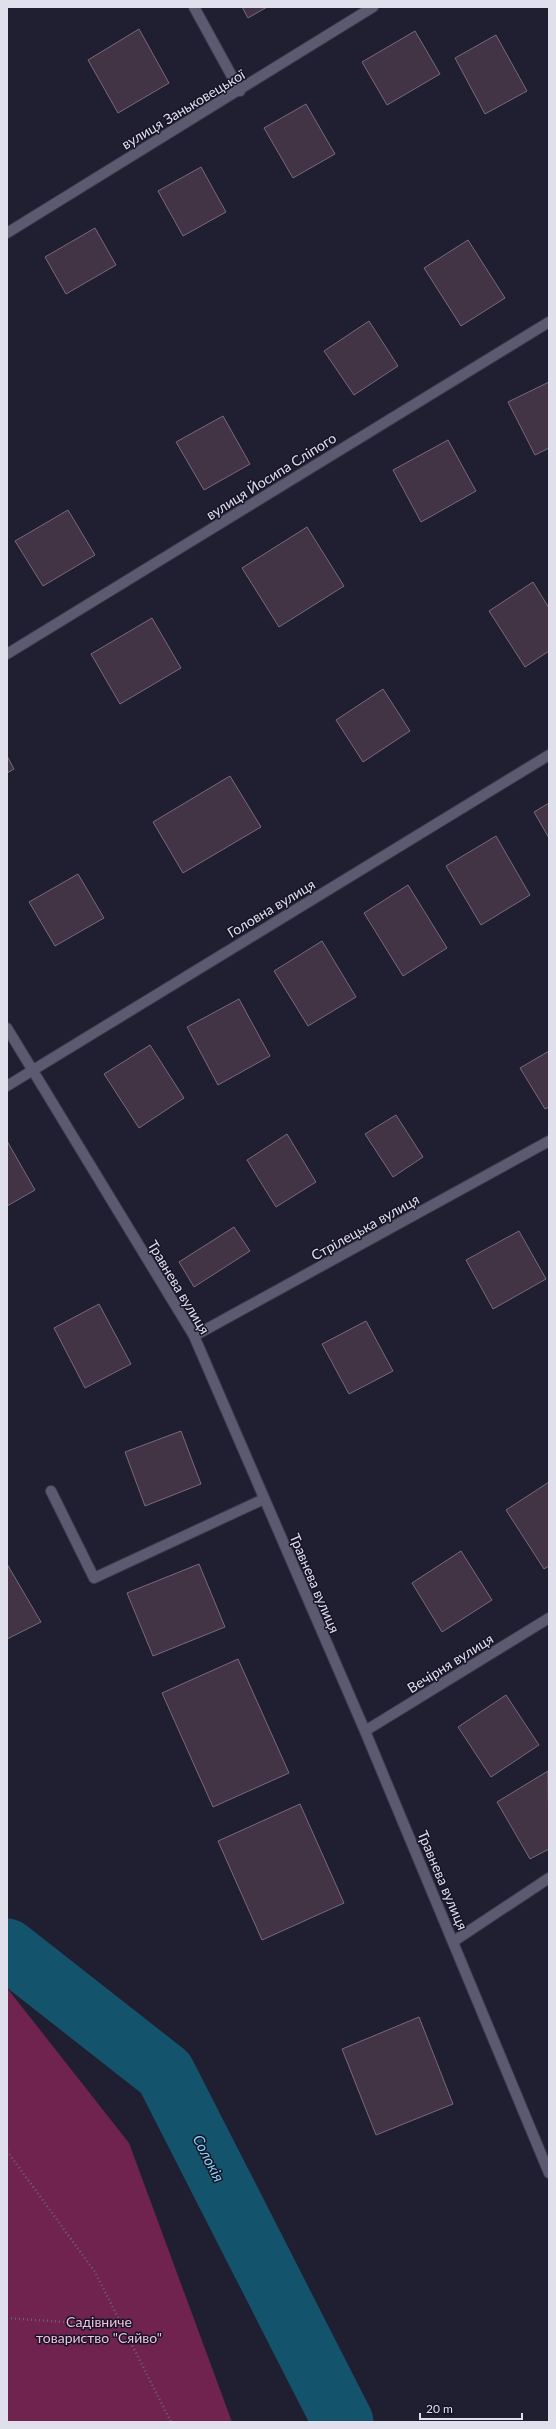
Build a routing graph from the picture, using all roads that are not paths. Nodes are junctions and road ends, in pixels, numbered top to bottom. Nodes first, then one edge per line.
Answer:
1 (194, 7) edge
2 (373, 7) edge
3 (240, 91) junction
4 (7, 233) edge
5 (549, 322) edge
6 (7, 654) edge
7 (549, 755) edge
8 (7, 1028) edge
9 (32, 1070) junction
10 (7, 1086) edge
11 (549, 1141) edge
12 (194, 1336) junction
13 (51, 1491) dead end
14 (264, 1499) junction
15 (549, 1618) edge
16 (365, 1731) junction
17 (549, 1878) edge
18 (454, 1941) junction
19 (549, 2173) edge

1 - 3 street
2 - 3 street, вулиця Заньковецької
3 - 4 street, вулиця Заньковецької
5 - 6 street, вулиця Йосипа Сліпого
7 - 9 street, Головна вулиця
8 - 9 street, Травнева вулиця
9 - 10 street, Головна вулиця
9 - 12 street, Травнева вулиця
11 - 12 street, Стрілецька вулиця
12 - 14 street, Травнева вулиця
13 - 14 street
14 - 16 street, Травнева вулиця
15 - 16 street, Вечірня вулиця
16 - 18 street, Травнева вулиця
17 - 18 street
18 - 19 street, Травнева вулиця

